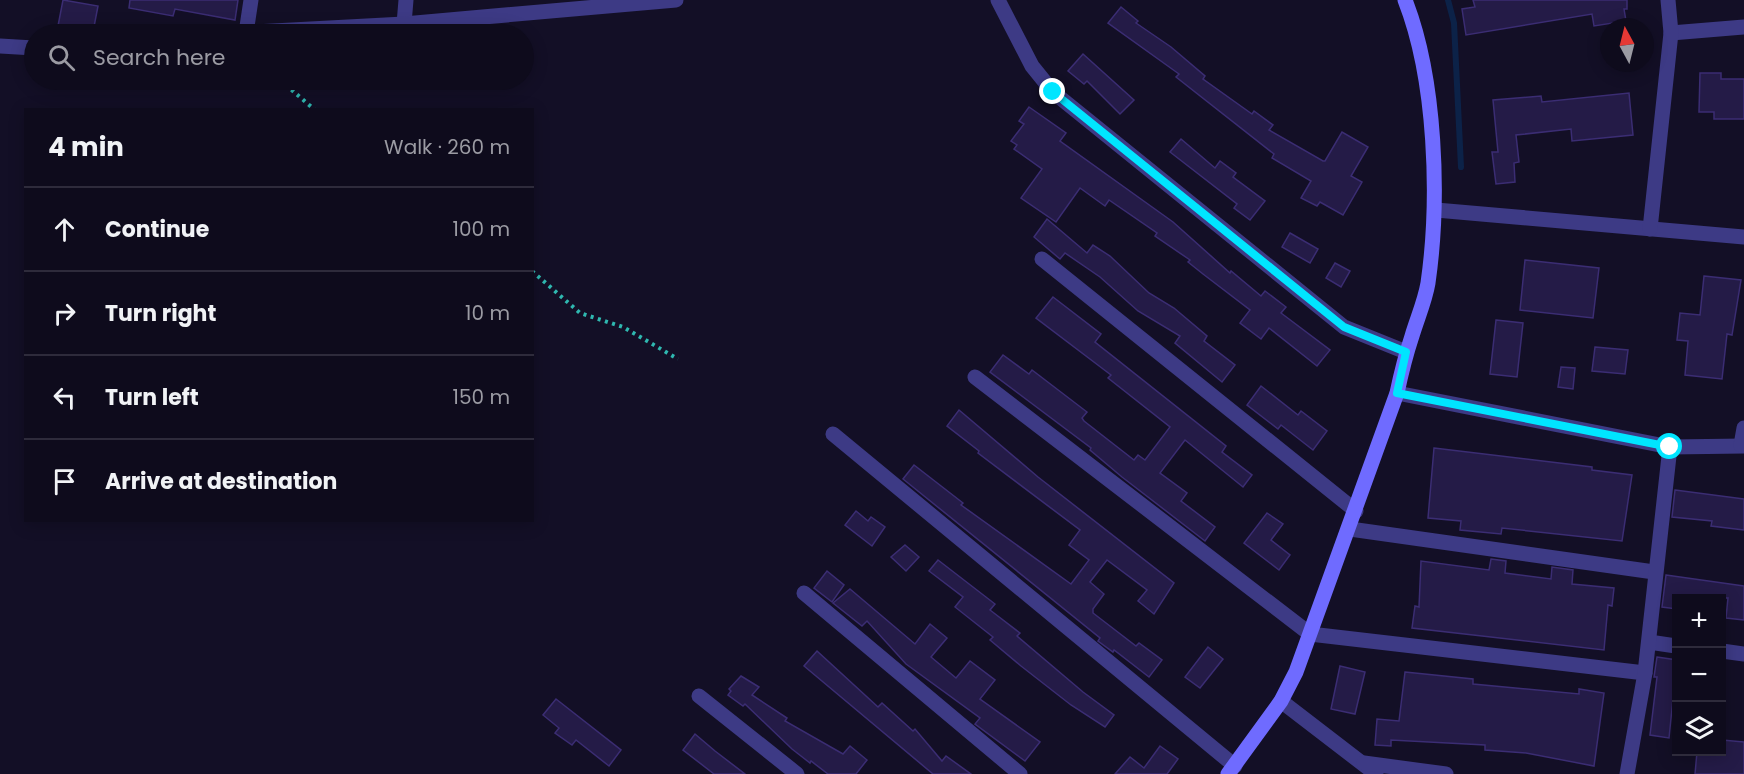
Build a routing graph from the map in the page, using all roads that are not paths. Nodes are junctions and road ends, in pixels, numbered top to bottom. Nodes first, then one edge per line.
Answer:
1 (252, 0) edge
2 (406, 0) edge
3 (676, 0) edge
4 (998, 0) edge
5 (1405, 0) edge
6 (1668, 0) edge
7 (248, 24) edge
8 (404, 24) joint
9 (1744, 27) edge
10 (1671, 33) junction
11 (0, 46) edge
12 (24, 47) edge
13 (1436, 210) junction
14 (1650, 229) junction
15 (1744, 237) edge
16 (1042, 259) dead end
17 (1406, 352) junction
18 (975, 377) dead end
19 (1397, 393) junction
20 (1744, 428) edge
21 (833, 434) dead end
22 (1743, 446) edge
23 (1670, 447) junction
24 (1356, 511) junction
25 (1350, 529) junction
26 (1654, 572) junction
27 (804, 593) dead end
28 (1310, 634) junction
29 (1648, 642) junction
30 (1672, 645) edge
31 (1726, 652) edge
32 (1744, 654) edge
33 (1645, 673) junction
34 (699, 696) dead end
35 (1281, 701) junction
36 (1361, 762) junction
37 (1232, 770) edge
38 (797, 774) edge
39 (1020, 774) edge
40 (1376, 774) edge
41 (1446, 774) edge
42 (1628, 774) edge

1 - 7 street
2 - 8 street
3 - 8 street
4 - 17 street
5 - 13 street
6 - 10 street
9 - 10 street
10 - 14 street
11 - 12 street
13 - 14 street
13 - 17 street
14 - 15 street
16 - 24 street
17 - 19 street
18 - 28 street
19 - 23 street
19 - 24 street
20 - 22 street
21 - 37 street
22 - 23 street
23 - 26 street
24 - 25 street
25 - 26 street
25 - 28 street
26 - 29 street
27 - 39 street
28 - 33 street
28 - 35 street
29 - 30 street
29 - 33 street
31 - 32 street
33 - 42 street
34 - 38 street
35 - 36 street
35 - 37 street
36 - 40 street
36 - 41 street

